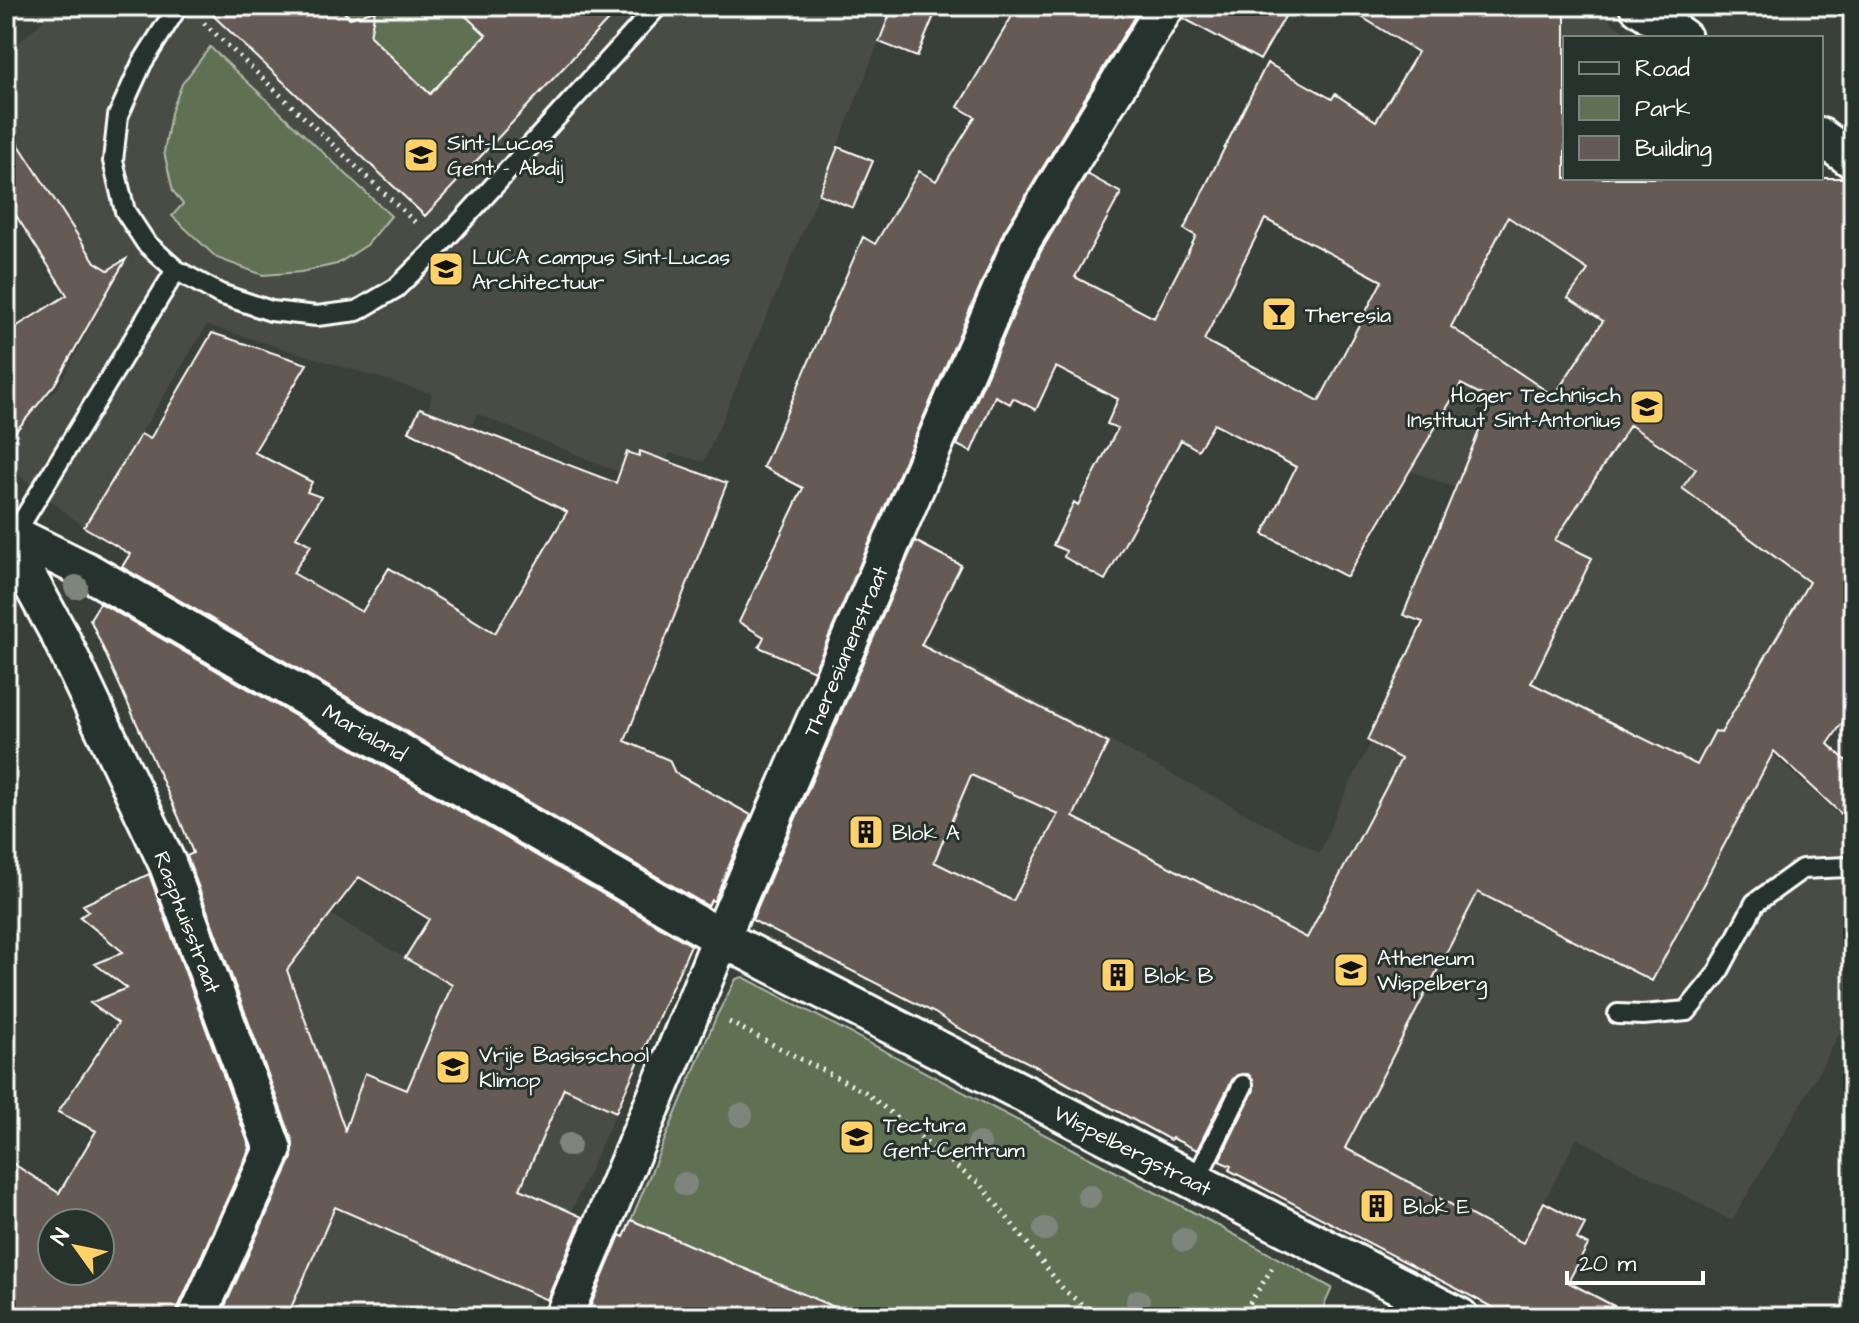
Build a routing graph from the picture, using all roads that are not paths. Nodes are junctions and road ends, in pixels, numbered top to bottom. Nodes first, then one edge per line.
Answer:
1 (178, 6) edge
2 (658, 6) edge
3 (1166, 6) edge
4 (1638, 6) edge
5 (1680, 36) edge
6 (1823, 138) edge
7 (1853, 160) edge
8 (176, 270) junction
9 (9, 534) edge
10 (1853, 872) edge
11 (721, 938) junction
12 (1618, 1014) dead end
13 (1243, 1085) dead end
14 (1195, 1182) junction
15 (197, 1317) edge
16 (563, 1317) edge
17 (1460, 1317) edge

1 - 8 lane
2 - 8 lane
3 - 11 street, Theresianenstraat
4 - 5 street
6 - 7 street
8 - 9 lane
9 - 11 street, Marialand
9 - 15 street, Rasphuisstraat
10 - 12 lane
11 - 14 street, Wispelbergstraat
11 - 16 street, Theresianenstraat
13 - 14 lane
14 - 17 street, Wispelbergstraat

